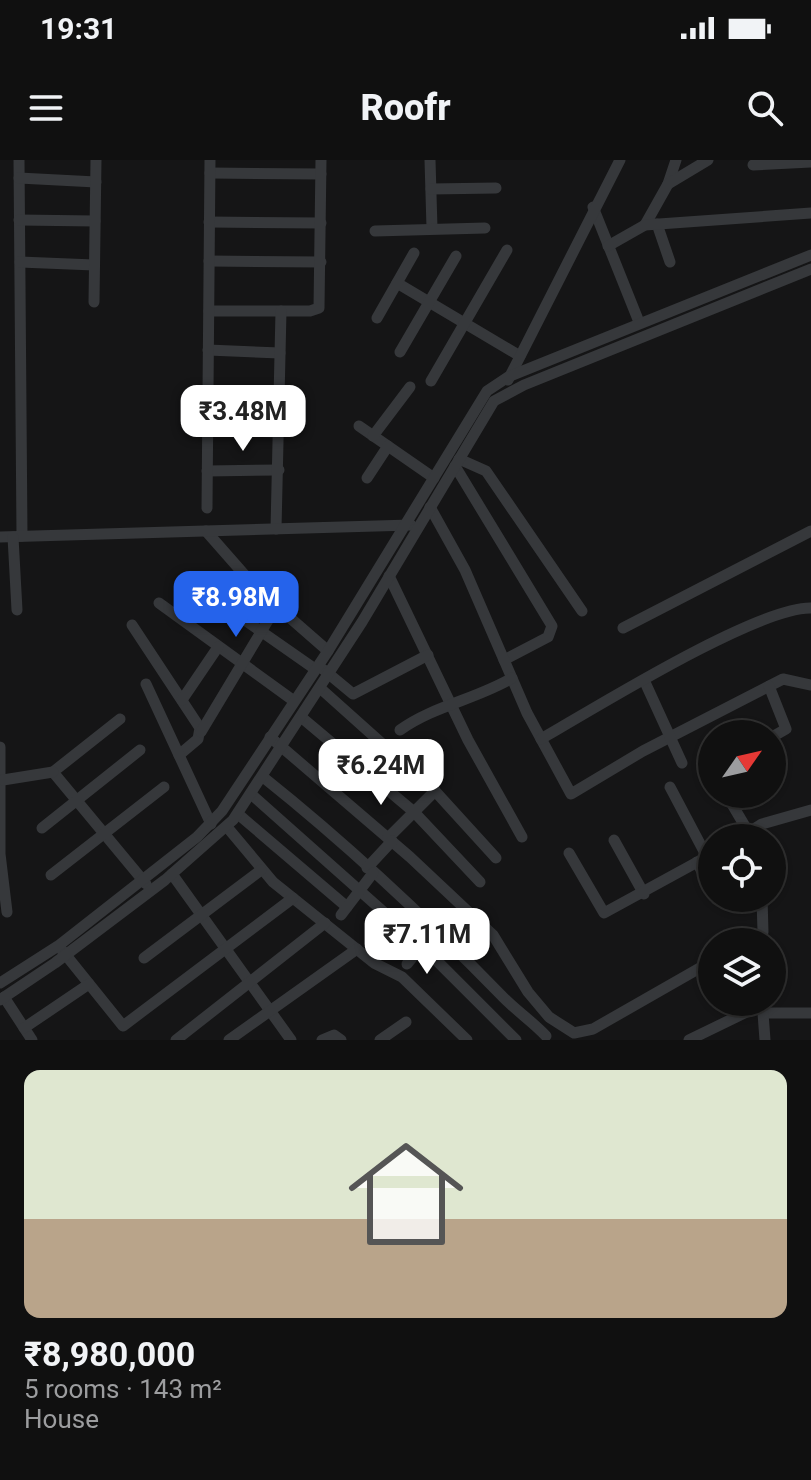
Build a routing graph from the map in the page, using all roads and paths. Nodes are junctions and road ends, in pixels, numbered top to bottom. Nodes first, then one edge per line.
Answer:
1 (19, 160) edge
2 (96, 160) edge
3 (321, 160) edge
4 (430, 160) edge
5 (620, 160) edge
6 (676, 160) edge
7 (708, 160) edge
8 (811, 162) edge
9 (753, 165) dead end
10 (210, 166) edge
11 (321, 174) junction
12 (19, 178) junction
13 (96, 182) junction
14 (668, 184) junction
15 (496, 188) dead end
16 (431, 189) junction
17 (593, 207) junction
18 (811, 213) edge
19 (19, 220) junction
20 (95, 221) junction
21 (209, 222) junction
22 (321, 223) junction
23 (651, 224) junction
24 (432, 228) junction
25 (485, 228) dead end
26 (375, 231) dead end
27 (608, 246) junction
28 (507, 250) dead end
29 (414, 253) dead end
30 (811, 255) edge
31 (456, 256) dead end
32 (209, 261) junction
33 (20, 262) junction
34 (321, 262) junction
35 (670, 262) dead end
36 (94, 265) junction
37 (811, 269) edge
38 (397, 283) junction
39 (94, 302) dead end
40 (431, 303) junction
41 (209, 311) junction
42 (281, 311) junction
43 (377, 318) dead end
44 (639, 322) junction
45 (465, 323) junction
46 (208, 350) junction
47 (400, 352) dead end
48 (280, 353) junction
49 (520, 356) junction
50 (508, 377) junction
51 (431, 381) dead end
52 (410, 387) dead end
53 (208, 392) junction
54 (509, 393) junction
55 (280, 397) junction
56 (359, 426) dead end
57 (208, 430) junction
58 (279, 432) junction
59 (373, 436) junction
60 (388, 446) junction
61 (457, 462) junction
62 (279, 470) junction
63 (207, 471) junction
64 (367, 478) dead end
65 (434, 478) junction
66 (430, 507) junction
67 (207, 508) dead end
68 (406, 525) junction
69 (419, 525) junction
70 (276, 529) junction
71 (206, 531) junction
72 (811, 531) edge
73 (12, 537) edge
74 (389, 576) junction
75 (189, 581) dead end
76 (159, 603) dead end
77 (276, 607) junction
78 (811, 608) edge
79 (17, 610) dead end
80 (582, 611) dead end
81 (132, 625) dead end
82 (623, 628) dead end
83 (262, 631) junction
84 (218, 647) junction
85 (328, 651) junction
86 (428, 655) junction
87 (504, 660) junction
88 (243, 665) junction
89 (316, 667) junction
90 (328, 675) junction
91 (512, 678) junction
92 (644, 680) junction
93 (146, 684) dead end
94 (811, 685) edge
95 (769, 686) junction
96 (320, 688) junction
97 (182, 700) junction
98 (294, 701) junction
99 (452, 707) junction
100 (301, 717) junction
101 (120, 719) dead end
102 (782, 720) edge
103 (400, 730) dead end
104 (201, 732) junction
105 (270, 737) junction
106 (670, 737) junction
107 (541, 739) junction
108 (282, 746) junction
109 (0, 747) edge
110 (140, 750) dead end
111 (179, 755) junction
112 (682, 763) dead end
113 (53, 772) junction
114 (263, 777) junction
115 (3, 780) junction
116 (164, 787) dead end
117 (670, 787) dead end
118 (435, 791) junction
119 (251, 794) junction
120 (79, 799) junction
121 (811, 810) edge
122 (414, 812) junction
123 (238, 814) junction
124 (0, 817) edge
125 (211, 824) junction
126 (762, 824) edge
127 (227, 827) junction
128 (42, 828) dead end
129 (105, 833) junction
130 (522, 837) dead end
131 (390, 840) junction
132 (614, 840) dead end
133 (698, 844) edge
134 (569, 853) dead end
135 (0, 854) edge
136 (496, 858) dead end
137 (698, 862) edge
138 (261, 870) junction
139 (370, 870) junction
140 (172, 874) junction
141 (51, 875) dead end
142 (143, 880) junction
143 (480, 882) dead end
144 (360, 889) junction
145 (151, 890) junction
146 (644, 894) junction
147 (293, 898) junction
148 (7, 912) dead end
149 (202, 914) junction
150 (325, 923) junction
151 (436, 929) junction
152 (422, 946) junction
153 (227, 948) junction
154 (357, 949) junction
155 (62, 950) junction
156 (144, 958) dead end
157 (407, 964) dead end
158 (698, 969) edge
159 (250, 981) junction
160 (0, 983) edge
161 (89, 984) junction
162 (2, 998) edge
163 (786, 1009) edge
164 (271, 1012) junction
165 (811, 1013) edge
166 (741, 1016) edge
167 (764, 1016) edge
168 (406, 1022) dead end
169 (561, 1025) junction
170 (23, 1034) edge
171 (543, 1038) edge
172 (32, 1040) edge
173 (176, 1040) edge
174 (229, 1040) edge
175 (291, 1040) edge
176 (322, 1040) edge
177 (341, 1040) edge
178 (380, 1040) edge
179 (467, 1040) edge
180 (516, 1040) edge
181 (689, 1040) edge
182 (765, 1040) edge

1 - 12 street
2 - 13 street
3 - 11 street
4 - 16 street
5 - 17 street
6 - 14 street
7 - 14 street
8 - 9 street
10 - 11 street
10 - 21 street
11 - 22 street
12 - 13 street
12 - 19 street
13 - 20 street
14 - 23 street
15 - 16 street
16 - 24 street
17 - 27 street
17 - 49 street
18 - 23 street
19 - 20 street
19 - 33 street
20 - 36 street
21 - 22 street
21 - 32 street
22 - 34 street
23 - 27 street
23 - 35 street
24 - 25 street
24 - 26 street
27 - 44 street
28 - 45 street
29 - 38 street
30 - 44 street
31 - 40 street
32 - 34 street
32 - 41 street
33 - 36 street
33 - 73 street
34 - 42 street
36 - 39 street
37 - 54 street
38 - 40 street
38 - 43 street
40 - 45 street
40 - 47 street
41 - 42 street
41 - 46 street
42 - 48 street
44 - 50 street
45 - 49 street
45 - 51 street
46 - 48 street
46 - 53 street
48 - 55 street
49 - 50 street
50 - 54 street
50 - 65 street
52 - 59 street
53 - 55 street
53 - 57 street
54 - 61 street
55 - 58 street
56 - 59 street
57 - 58 street
57 - 63 street
58 - 62 street
59 - 60 street
60 - 64 street
60 - 65 street
61 - 66 street
61 - 80 street
61 - 87 street
62 - 63 street
62 - 70 street
63 - 67 street
65 - 68 street
66 - 69 street
66 - 87 street
68 - 69 street
68 - 70 street
68 - 85 street
69 - 74 street
70 - 71 street
71 - 73 street
71 - 77 street
72 - 82 street
73 - 79 street
74 - 86 street
74 - 90 street
75 - 83 street
76 - 84 street
77 - 83 street
77 - 85 street
78 - 92 street
81 - 97 street
83 - 88 street
83 - 89 street
84 - 88 street
84 - 97 street
85 - 89 street
86 - 90 street
86 - 99 street
87 - 91 street
88 - 98 street
88 - 104 street
89 - 90 street
89 - 98 street
90 - 96 street
91 - 99 street
91 - 107 street
92 - 106 street
92 - 107 street
93 - 111 street
94 - 95 street
95 - 102 street
95 - 106 street
96 - 100 street
96 - 118 street
97 - 104 street
98 - 105 street
99 - 103 street
99 - 130 street
100 - 108 street
100 - 122 street
101 - 113 street
104 - 111 street
105 - 108 street
105 - 125 street
106 - 107 street
106 - 112 street
108 - 114 street
108 - 131 street
109 - 115 street
110 - 120 street
111 - 125 street
113 - 115 street
113 - 120 street
114 - 119 street
114 - 139 street
115 - 124 street
116 - 129 street
117 - 133 street
118 - 122 street
118 - 136 street
119 - 123 street
119 - 144 street
120 - 128 street
120 - 129 street
121 - 126 street
122 - 131 street
122 - 143 street
123 - 127 street
123 - 144 street
124 - 135 street
125 - 142 street
127 - 138 street
127 - 140 street
129 - 141 street
129 - 142 street
131 - 139 street
131 - 169 street
132 - 146 street
134 - 146 street
135 - 148 street
137 - 146 street
138 - 147 street
138 - 149 street
139 - 144 street
139 - 151 street
140 - 145 street
140 - 149 street
142 - 145 street
142 - 155 street
144 - 152 street
145 - 155 street
147 - 150 street
147 - 153 street
149 - 153 street
149 - 156 street
150 - 154 street
150 - 159 street
151 - 152 street
151 - 171 street
152 - 157 street
152 - 180 street
153 - 159 street
153 - 161 street
154 - 164 street
154 - 179 street
155 - 160 street
155 - 161 street
155 - 162 street
158 - 169 street
159 - 164 street
159 - 173 street
161 - 170 street
162 - 170 street
163 - 165 street
164 - 174 street
164 - 175 street
166 - 181 street
167 - 182 street
168 - 178 street
169 - 171 street
170 - 172 street
176 - 177 street

